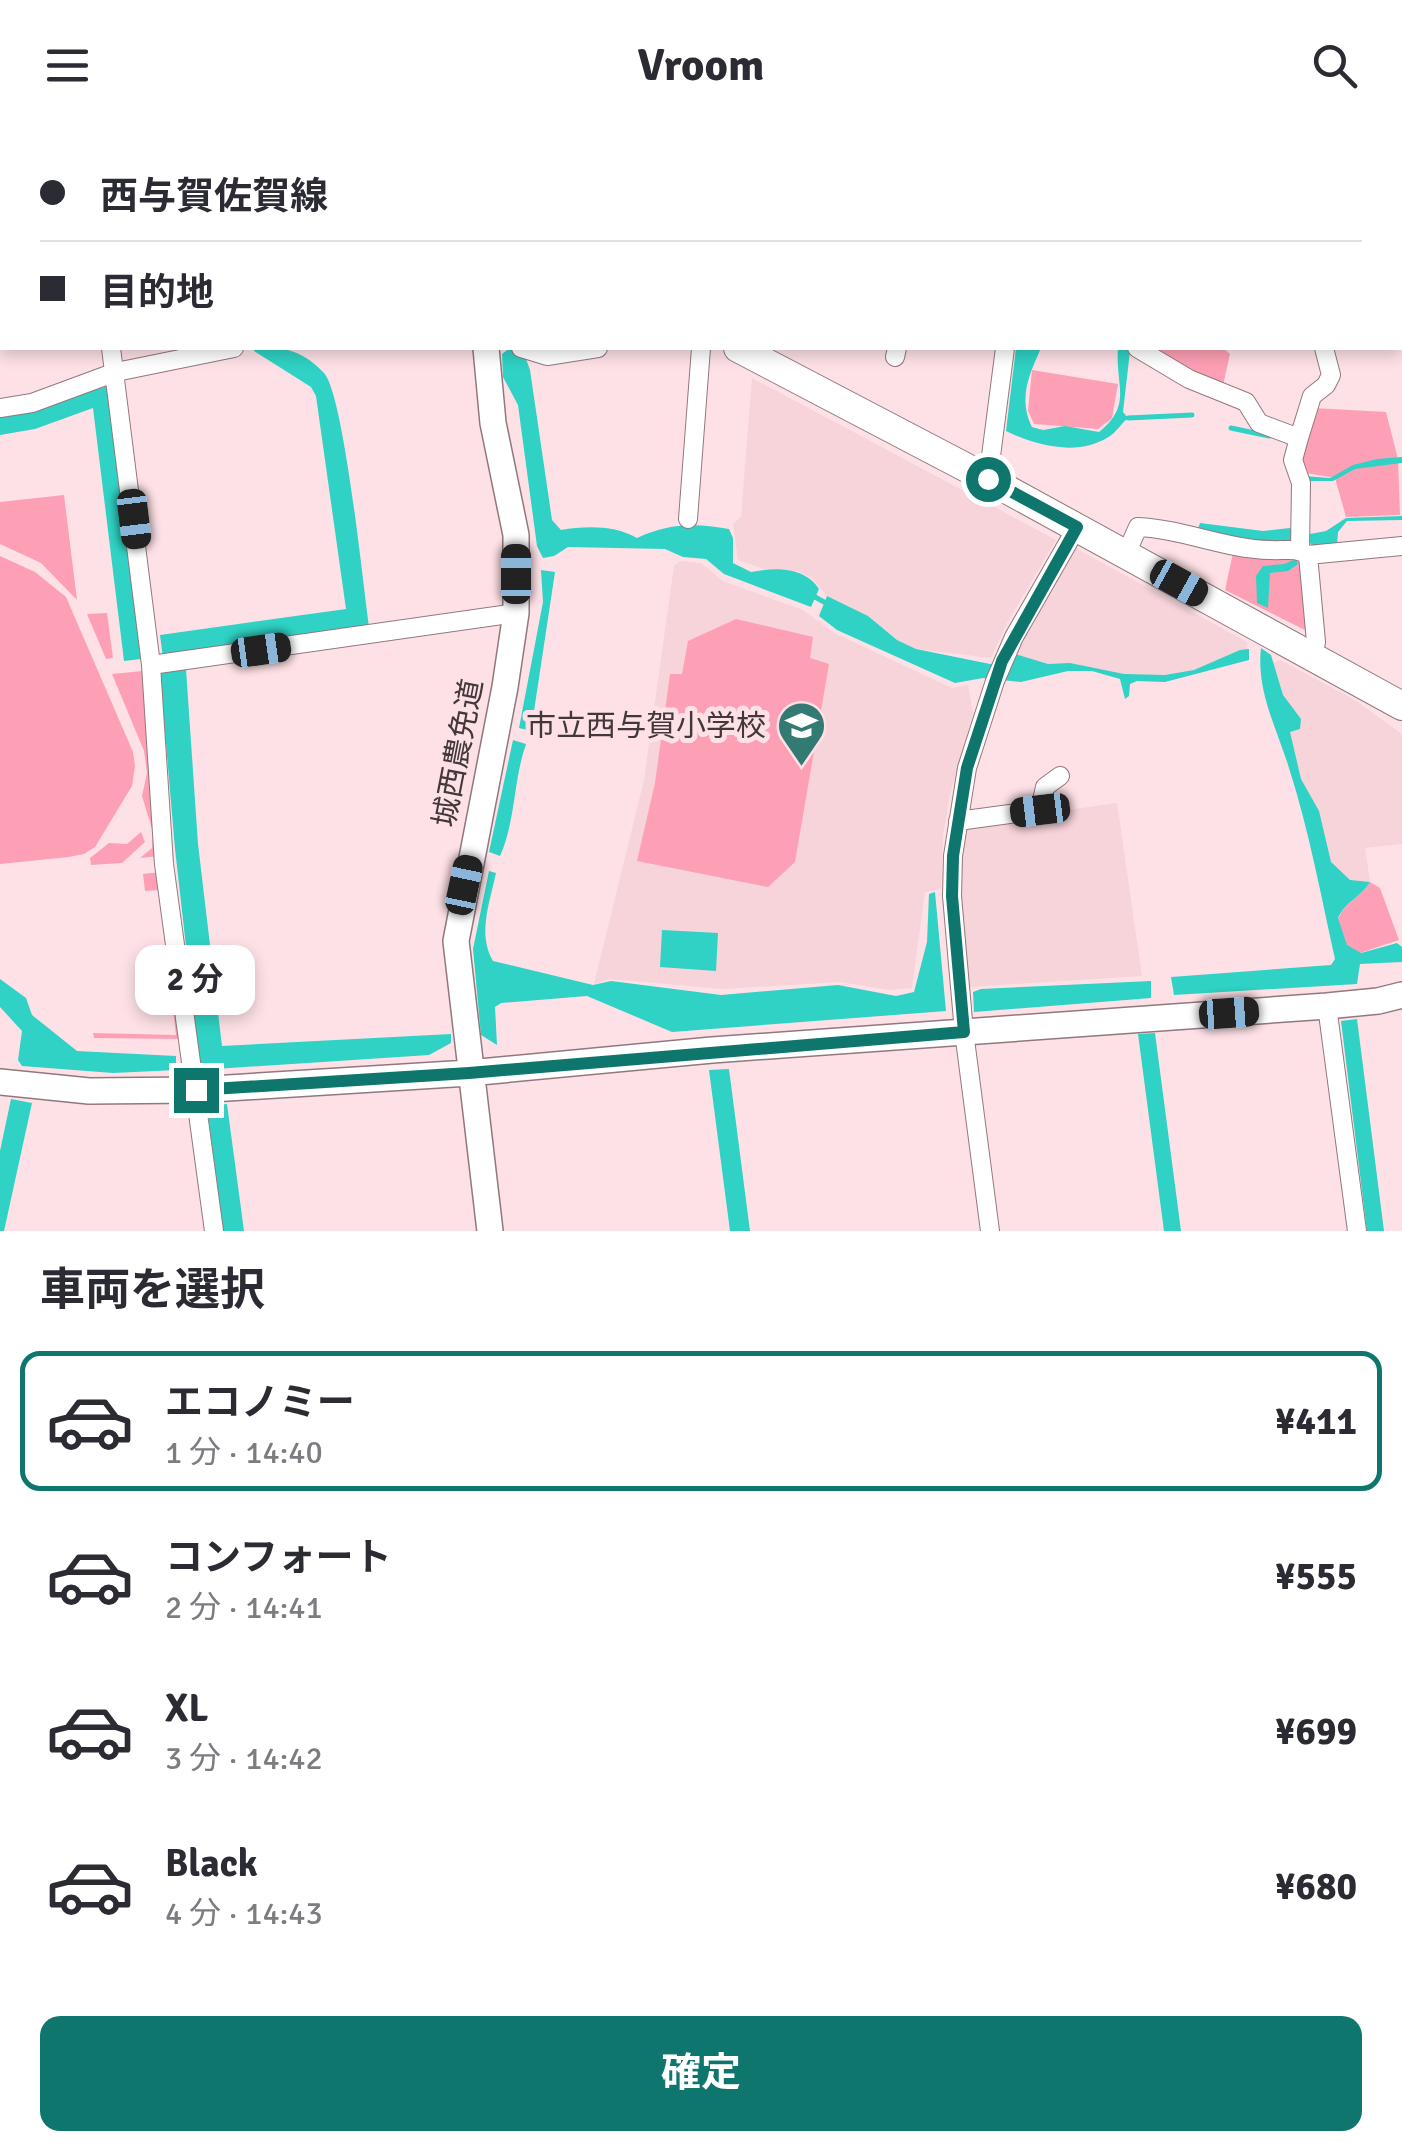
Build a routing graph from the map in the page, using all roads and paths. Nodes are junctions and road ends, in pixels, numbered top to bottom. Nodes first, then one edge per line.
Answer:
1 (111, 350) edge
2 (224, 350) edge
3 (486, 350) edge
4 (528, 350) edge
5 (585, 350) edge
6 (701, 350) edge
7 (746, 350) edge
8 (1005, 350) edge
9 (1140, 350) edge
10 (1325, 350) edge
11 (116, 372) junction
12 (0, 408) edge
13 (1299, 438) junction
14 (988, 479) junction
15 (688, 519) dead end
16 (1077, 527) junction
17 (1402, 546) edge
18 (1304, 553) junction
19 (1126, 554) junction
20 (516, 613) junction
21 (1313, 657) junction
22 (152, 665) junction
23 (1402, 706) edge
24 (1060, 776) dead end
25 (958, 821) junction
26 (1402, 995) edge
27 (1327, 1006) junction
28 (964, 1032) junction
29 (469, 1073) junction
30 (0, 1082) edge
31 (196, 1090) junction
32 (214, 1231) edge
33 (490, 1231) edge
34 (990, 1231) edge
35 (1357, 1231) edge

1 - 11 street
2 - 11 street
3 - 20 street, 城西農免道
4 - 5 street
6 - 15 street
7 - 14 main road
8 - 14 street
9 - 13 street
10 - 13 street
11 - 12 street
11 - 22 street
13 - 18 street
14 - 16 main road
16 - 19 main road
16 - 25 street
17 - 18 street
18 - 19 street
18 - 21 street
19 - 21 main road
20 - 22 street
20 - 29 street, 城西農免道
21 - 23 main road
22 - 31 street
24 - 25 street
25 - 28 street
26 - 27 street
27 - 28 street
27 - 35 street
28 - 29 street
28 - 34 street
29 - 31 street
29 - 33 street, 城西農免道
30 - 31 street
31 - 32 street

